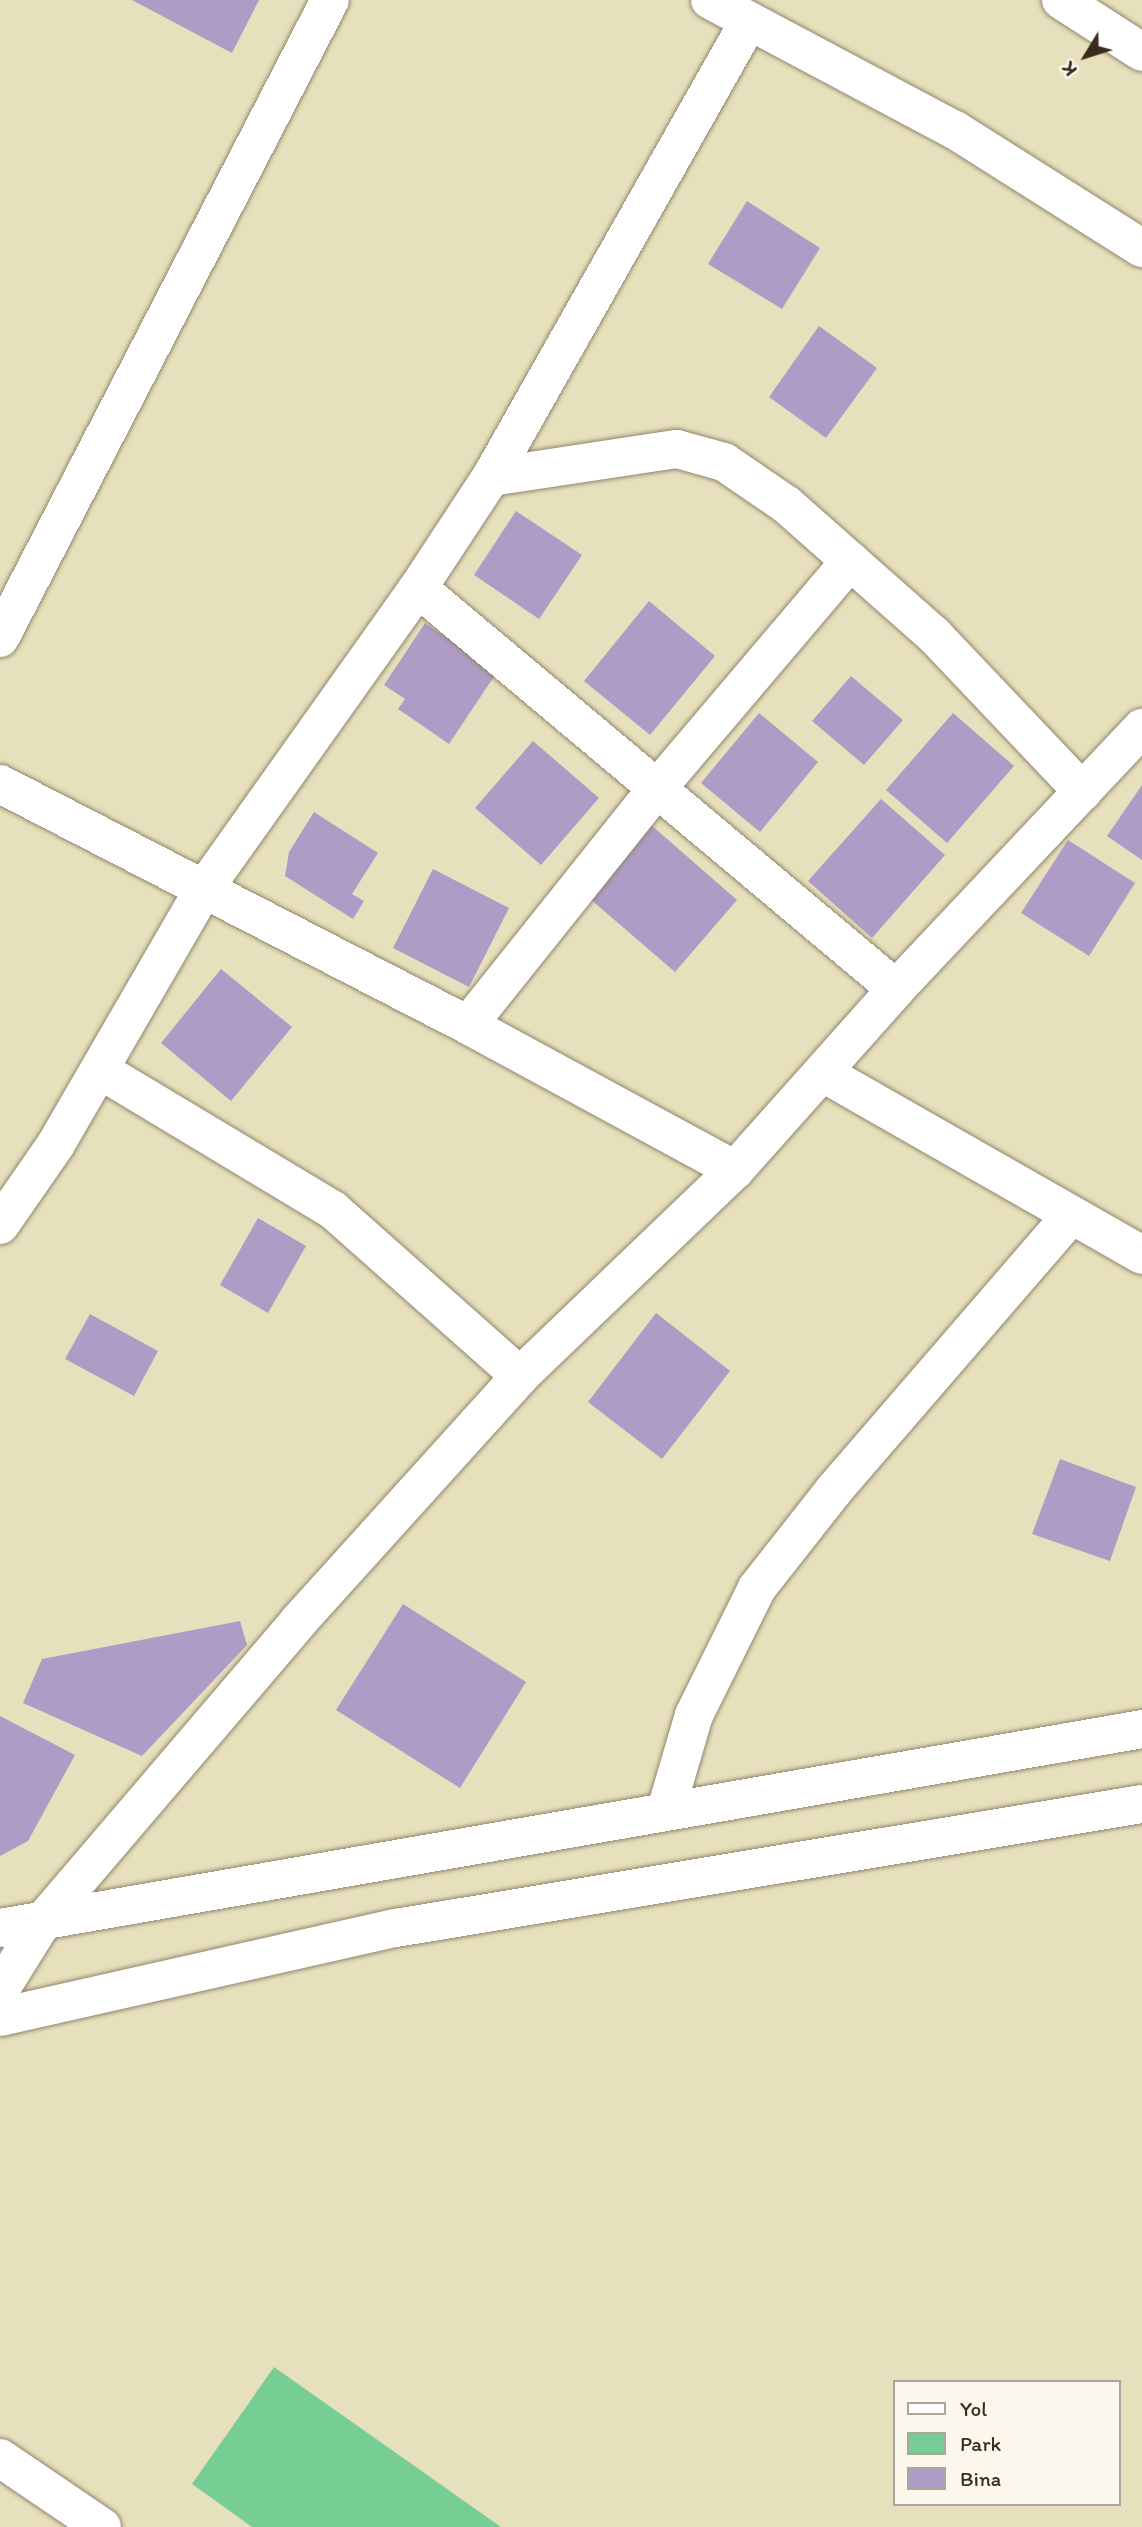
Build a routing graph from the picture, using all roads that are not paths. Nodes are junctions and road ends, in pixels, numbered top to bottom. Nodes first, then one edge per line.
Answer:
1 (330, 0) edge
2 (710, 0) edge
3 (1061, 0) edge
4 (749, 21) junction
5 (1142, 52) edge
6 (1142, 248) edge
7 (491, 477) junction
8 (850, 561) junction
9 (418, 588) junction
10 (0, 638) edge
11 (1142, 727) edge
12 (0, 784) edge
13 (655, 790) junction
14 (1083, 792) junction
15 (204, 889) junction
16 (896, 989) junction
17 (468, 1025) junction
18 (100, 1070) junction
19 (823, 1073) junction
20 (735, 1170) junction
21 (1072, 1215) junction
22 (0, 1225) edge
23 (1142, 1255) edge
24 (520, 1376) junction
25 (1142, 1729) edge
26 (1142, 1804) edge
27 (666, 1810) junction
28 (44, 1921) junction
29 (0, 1928) edge
30 (0, 1990) edge
31 (0, 2017) edge
32 (0, 2458) edge
33 (102, 2527) edge

1 - 10 street
2 - 4 street
3 - 5 street
4 - 6 street
4 - 7 street
7 - 8 street
7 - 9 street
8 - 13 street
8 - 14 street
9 - 13 street
9 - 15 street
11 - 14 street
12 - 15 street
13 - 16 street
13 - 17 street
14 - 16 street
15 - 17 street
15 - 18 street
16 - 19 street
17 - 20 street
18 - 22 street
18 - 24 street
19 - 20 street
19 - 21 street
20 - 24 street
21 - 23 street
21 - 27 street
24 - 28 street
25 - 27 street
26 - 31 street
27 - 28 street
28 - 29 street
28 - 30 street
32 - 33 street

